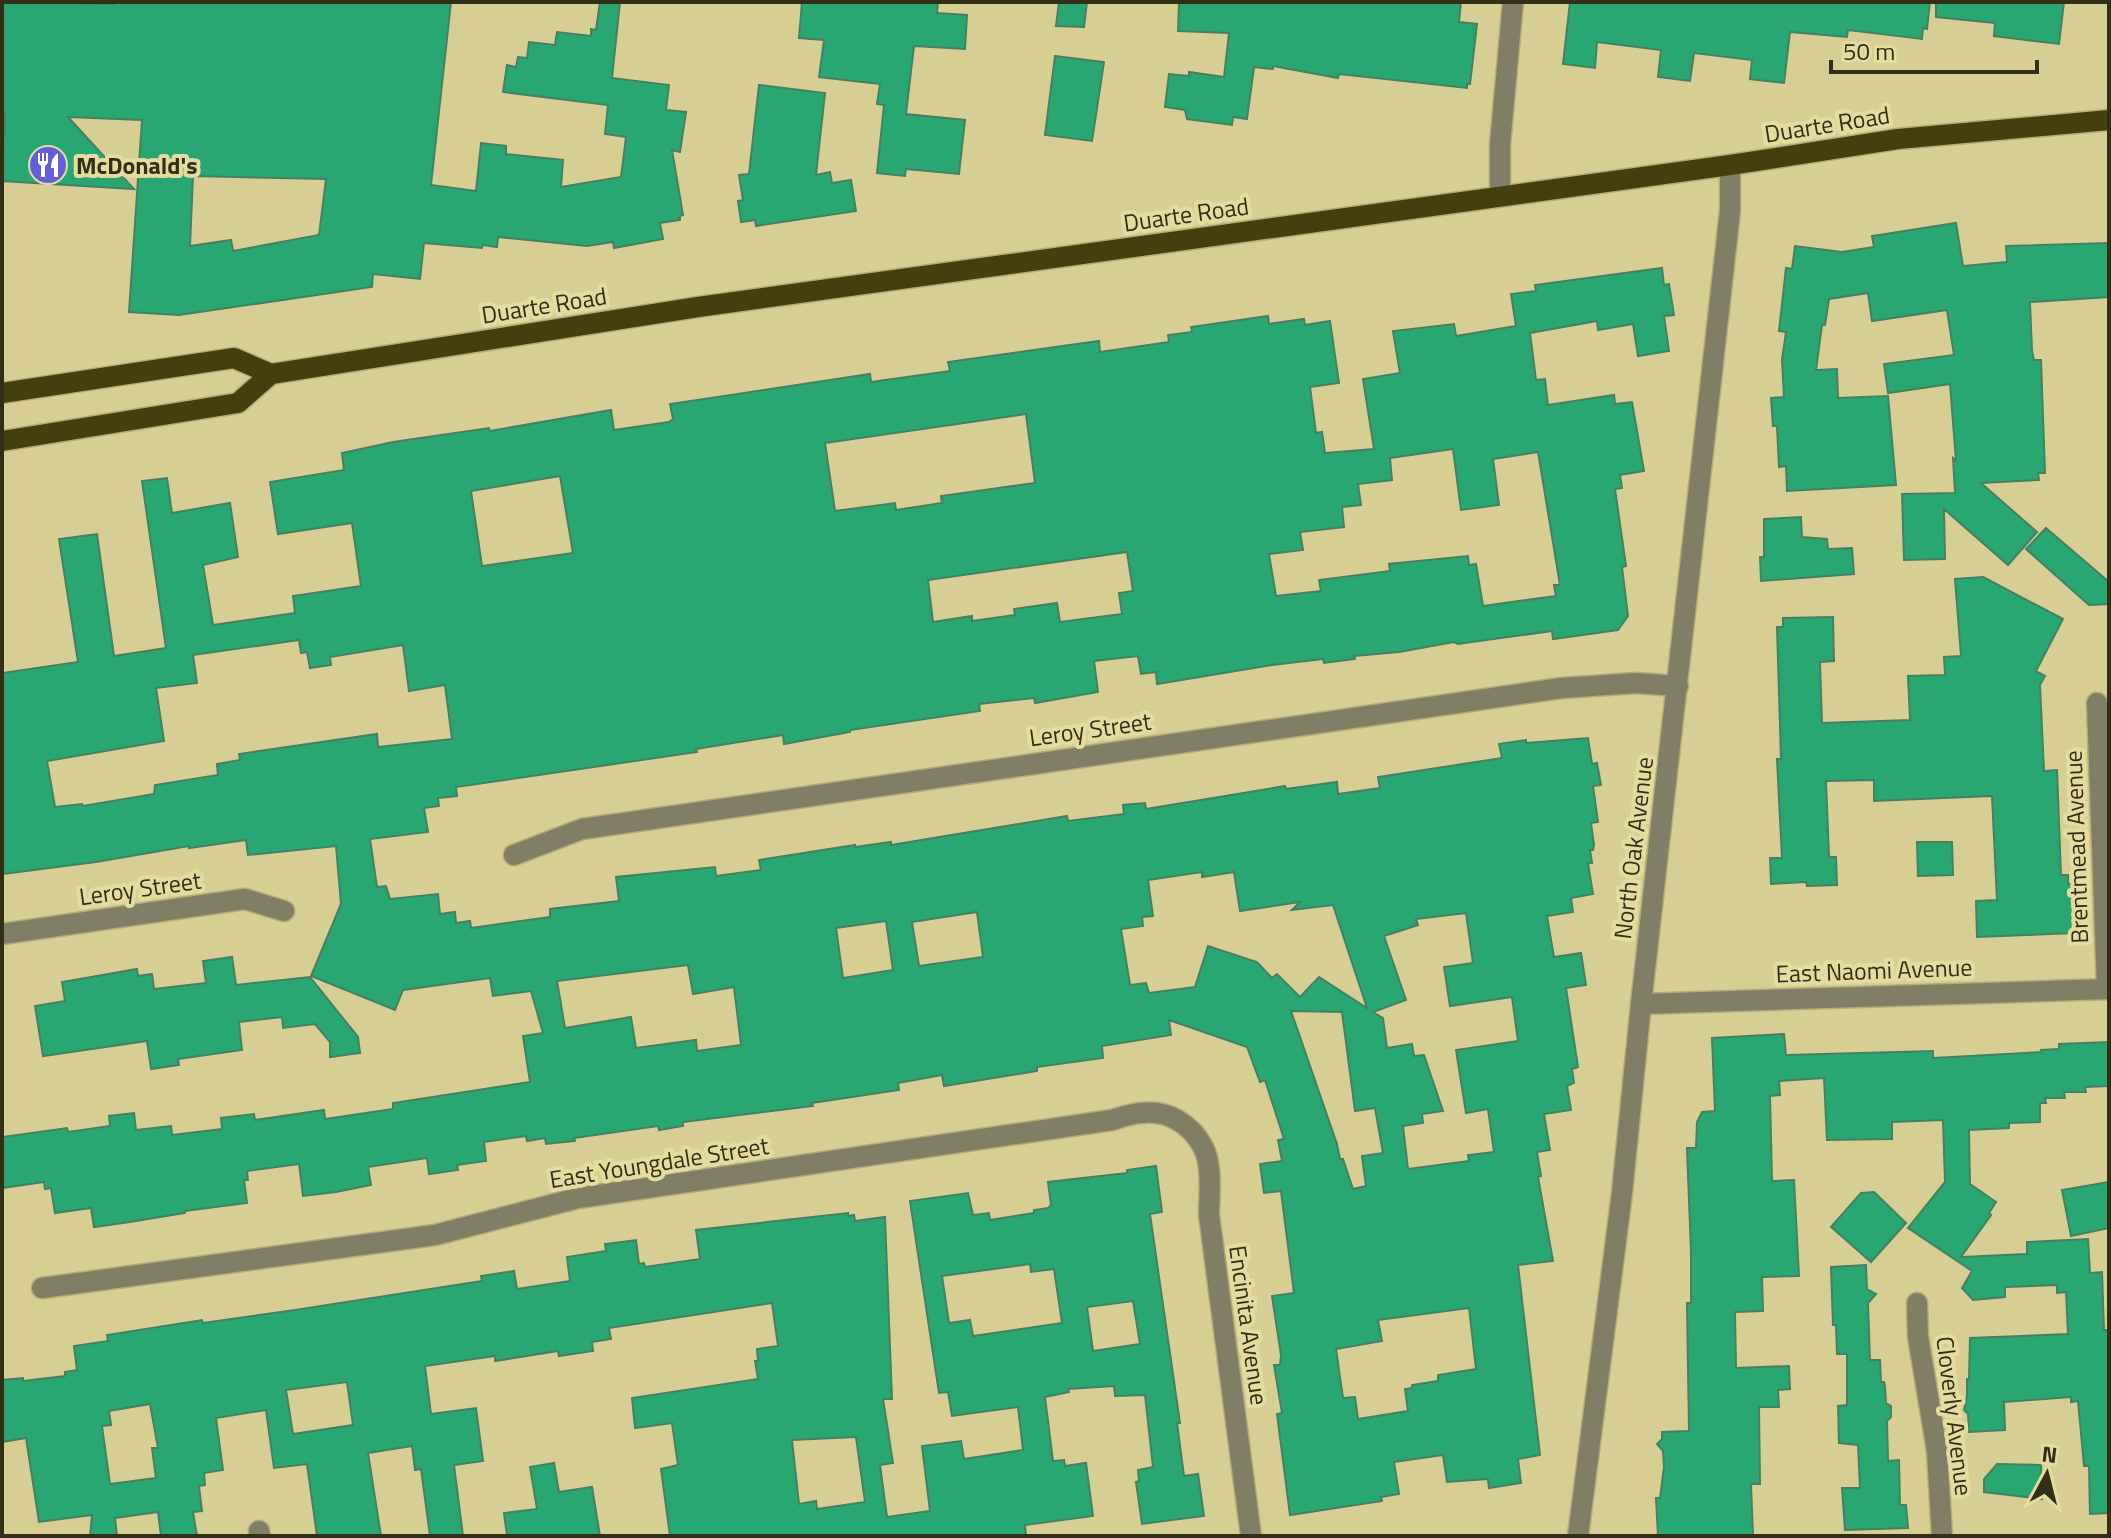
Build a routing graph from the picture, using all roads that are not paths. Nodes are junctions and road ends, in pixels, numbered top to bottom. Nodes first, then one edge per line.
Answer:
1 (1513, 2) edge
2 (2109, 120) edge
3 (1730, 165) junction
4 (1500, 196) junction
5 (271, 374) junction
6 (2, 393) edge
7 (2, 441) edge
8 (1678, 686) junction
9 (2097, 703) dead end
10 (514, 855) dead end
11 (284, 911) dead end
12 (2, 934) edge
13 (2108, 989) edge
14 (1641, 1004) junction
15 (1187, 1126) joint
16 (42, 1288) dead end
17 (1917, 1303) dead end
18 (1251, 1536) edge
19 (1578, 1536) edge
20 (1942, 1536) edge

1 - 4 street
2 - 3 main road, Duarte Road
3 - 4 main road, Duarte Road
3 - 8 street, North Oak Avenue
4 - 5 main road, Duarte Road
5 - 6 main road
5 - 7 main road
8 - 10 street, Leroy Street
8 - 14 street, North Oak Avenue
9 - 13 street, Brentmead Avenue
11 - 12 street, Leroy Street
13 - 14 street, East Naomi Avenue
14 - 19 street, North Oak Avenue
15 - 16 street, East Youngdale Street
15 - 18 street, Encinita Avenue
17 - 20 street, Cloverly Avenue

